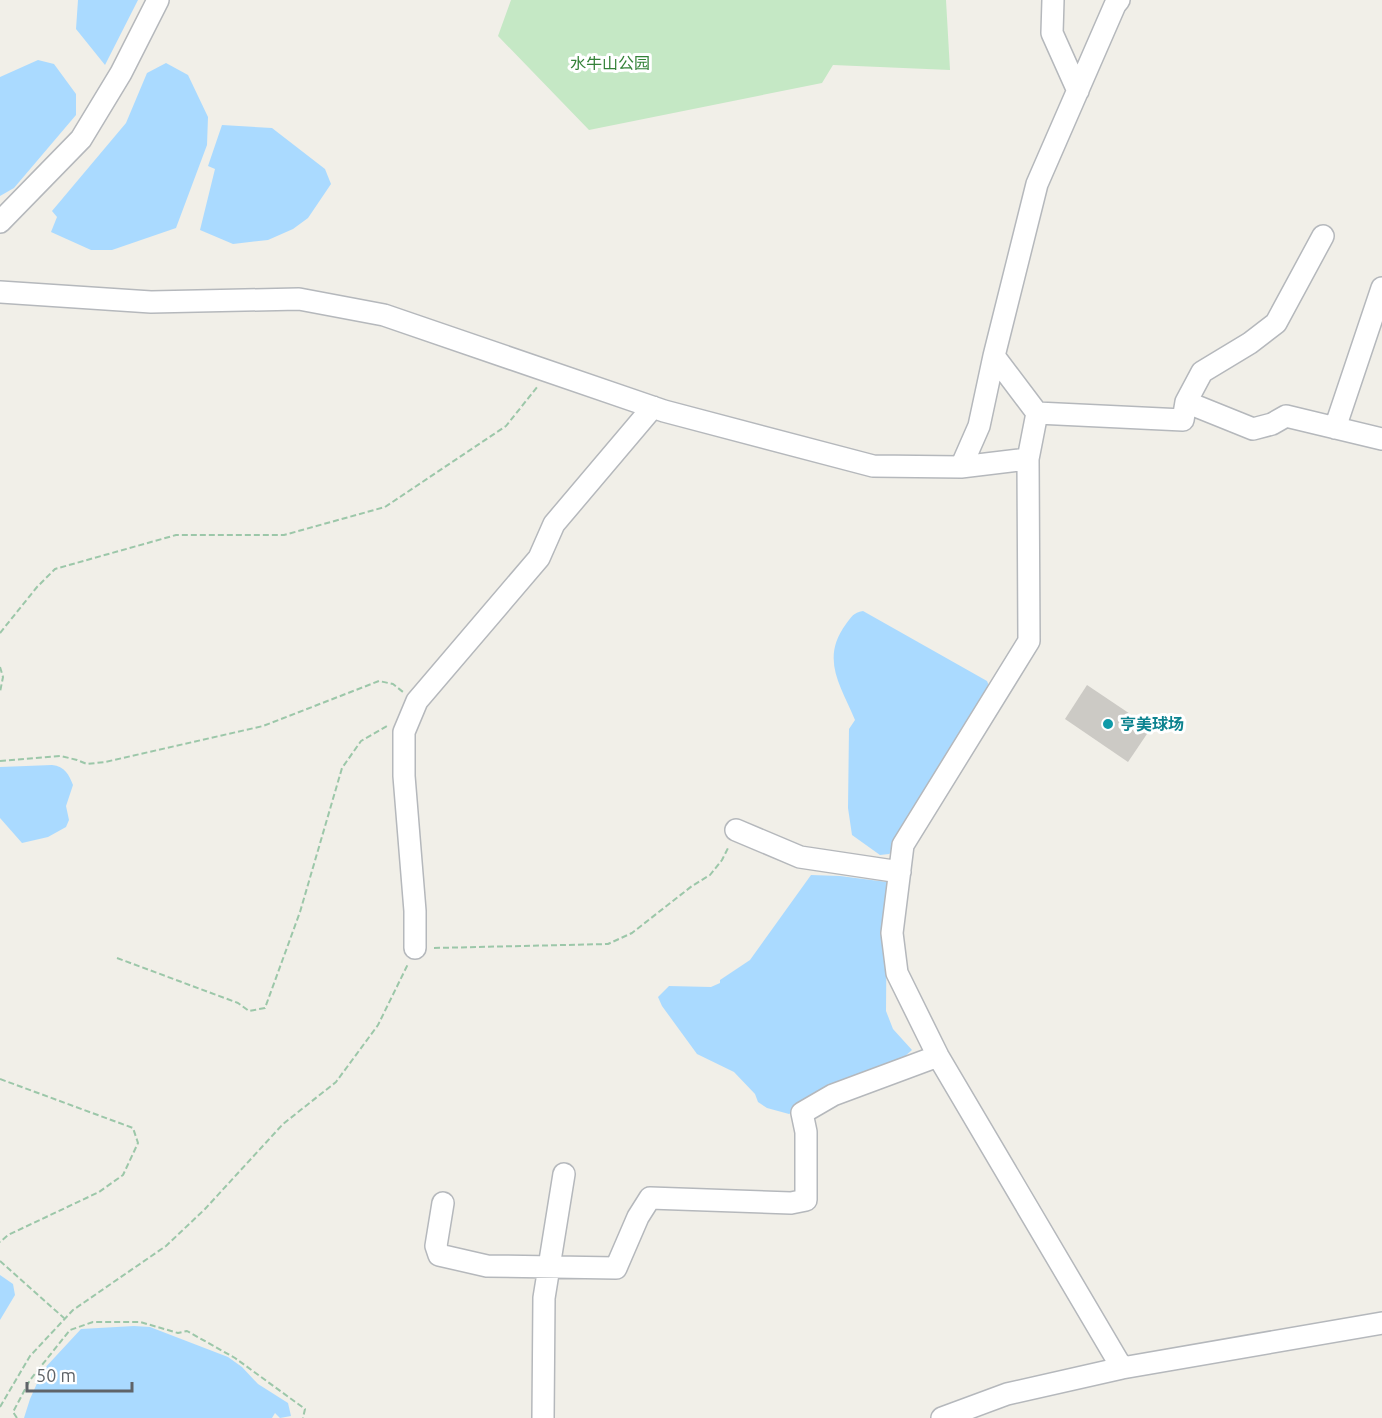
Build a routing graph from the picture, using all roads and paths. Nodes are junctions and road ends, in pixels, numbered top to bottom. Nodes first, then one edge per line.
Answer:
1 (158, 0) edge
2 (1053, 0) edge
3 (1119, 0) edge
4 (1078, 91) junction
5 (0, 222) edge
6 (1323, 236) dead end
7 (1382, 288) edge
8 (0, 292) edge
9 (994, 356) junction
10 (549, 372) junction
11 (1186, 402) junction
12 (653, 407) junction
13 (1037, 413) junction
14 (1335, 428) junction
15 (1382, 439) edge
16 (1028, 459) junction
17 (961, 467) junction
18 (0, 633) edge
19 (0, 667) edge
20 (0, 692) edge
21 (415, 706) junction
22 (0, 761) edge
23 (736, 830) joint
24 (900, 872) junction
25 (415, 948) junction
26 (117, 958) dead end
27 (938, 1056) junction
28 (0, 1079) edge
29 (564, 1174) dead end
30 (443, 1203) dead end
31 (0, 1242) edge
32 (0, 1261) edge
33 (549, 1266) junction
34 (64, 1318) junction
35 (1382, 1323) edge
36 (1122, 1368) junction
37 (0, 1407) edge
38 (16, 1418) edge
39 (303, 1418) edge
40 (543, 1418) edge
41 (942, 1418) edge

1 - 5 street
2 - 4 street
3 - 4 street
4 - 9 street
6 - 11 street
7 - 14 street
8 - 10 street
9 - 13 street
9 - 17 street
10 - 12 street
10 - 18 path
11 - 13 street
11 - 14 street
12 - 17 street
12 - 21 street
13 - 16 street
14 - 15 street
16 - 17 street
16 - 24 street
19 - 20 path
21 - 22 path
21 - 25 street
21 - 26 path
23 - 24 street
23 - 25 path
24 - 27 street
25 - 34 path
27 - 33 street
27 - 36 street
28 - 31 path
29 - 33 street
30 - 33 street
32 - 34 path
33 - 40 street
34 - 37 path
35 - 36 street
36 - 41 street
38 - 39 path

